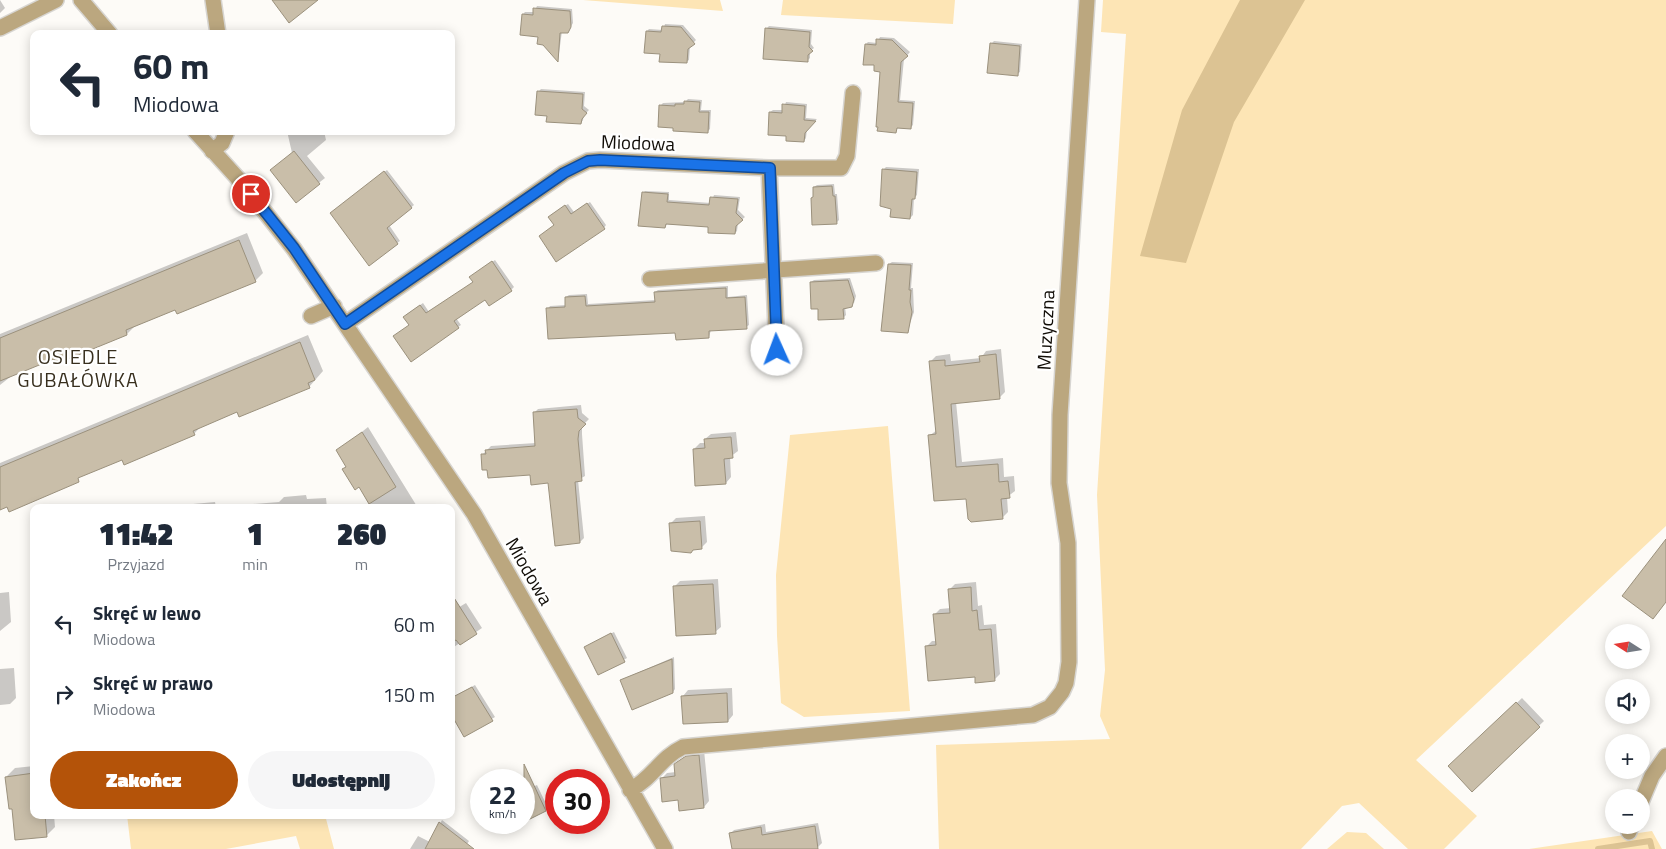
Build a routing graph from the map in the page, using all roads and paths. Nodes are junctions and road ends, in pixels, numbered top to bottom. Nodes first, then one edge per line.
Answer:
1 (56, 0) edge
2 (81, 0) edge
3 (213, 0) edge
4 (1087, 0) edge
5 (0, 28) edge
6 (107, 30) edge
7 (217, 30) edge
8 (853, 92) dead end
9 (198, 135) edge
10 (225, 135) edge
11 (212, 151) junction
12 (770, 168) junction
13 (876, 263) dead end
14 (774, 269) junction
15 (650, 279) dead end
16 (334, 306) junction
17 (311, 316) dead end
18 (345, 324) junction
19 (777, 350) dead end
20 (1666, 756) edge
21 (1646, 789) edge
22 (630, 790) junction
23 (665, 849) edge

1 - 5 street
2 - 6 street
3 - 7 street
4 - 22 street, Muzyczna
8 - 12 street, Miodowa
9 - 11 street, Miodowa
10 - 11 street
11 - 16 street, Miodowa
12 - 14 street
12 - 18 street, Miodowa
13 - 14 street
14 - 15 street
14 - 19 street
16 - 17 street
16 - 18 street, Miodowa
18 - 22 street, Miodowa
20 - 21 street
22 - 23 street, Miodowa

